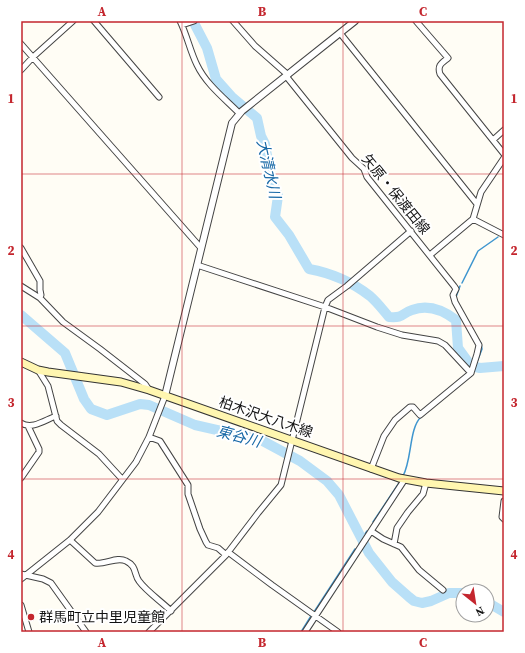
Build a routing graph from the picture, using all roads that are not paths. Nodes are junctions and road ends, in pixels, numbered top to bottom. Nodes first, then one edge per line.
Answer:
1 (73, 21) edge
2 (94, 21) edge
3 (233, 21) edge
4 (355, 21) edge
5 (416, 21) edge
6 (193, 22) edge
7 (181, 23) edge
8 (340, 33) junction
9 (21, 44) edge
10 (32, 57) junction
11 (21, 70) edge
12 (287, 75) junction
13 (159, 97) dead end
14 (241, 112) junction
15 (504, 130) edge
16 (493, 140) junction
17 (504, 154) edge
18 (504, 158) edge
19 (477, 204) junction
20 (473, 219) junction
21 (411, 231) junction
22 (504, 235) edge
23 (21, 248) edge
24 (201, 248) junction
25 (430, 255) junction
26 (197, 265) junction
27 (21, 286) edge
28 (40, 298) junction
29 (325, 307) junction
30 (21, 362) edge
31 (38, 370) junction
32 (471, 372) junction
33 (149, 390) junction
34 (165, 396) junction
35 (56, 416) junction
36 (21, 423) edge
37 (28, 426) junction
38 (149, 437) junction
39 (292, 440) junction
40 (371, 469) junction
41 (21, 478) edge
42 (122, 479) junction
43 (405, 479) junction
44 (426, 483) junction
45 (504, 491) edge
46 (504, 501) edge
47 (504, 519) edge
48 (370, 533) junction
49 (70, 540) junction
50 (394, 544) junction
51 (227, 553) junction
52 (23, 576) edge
53 (443, 590) dead end
54 (21, 605) edge
55 (171, 611) junction
56 (315, 616) junction
57 (29, 632) edge
58 (86, 632) edge
59 (149, 632) edge
60 (305, 632) edge
61 (338, 632) edge

1 - 10 street
2 - 13 street
3 - 12 street, 矢原・保渡田線
4 - 8 street
5 - 16 street
6 - 7 street
7 - 14 street
8 - 12 street
8 - 19 street
9 - 10 street
10 - 11 street
10 - 24 street
12 - 14 street
12 - 21 street, 矢原・保渡田線
14 - 24 street
15 - 16 street
16 - 17 street
18 - 19 street
19 - 20 street
20 - 22 street
20 - 25 street, 矢原・保渡田線
21 - 25 street, 矢原・保渡田線
21 - 29 street
23 - 28 street
24 - 26 street
25 - 32 street
26 - 29 street
26 - 34 street
27 - 28 street
28 - 33 street
29 - 32 street
29 - 39 street
30 - 31 main road, 柏木沢大八木線
31 - 33 main road, 柏木沢大八木線
31 - 35 street
32 - 40 street
33 - 34 main road, 柏木沢大八木線
34 - 38 street
34 - 39 main road, 柏木沢大八木線
35 - 37 street
35 - 42 street
36 - 37 street
37 - 41 street
38 - 42 street
38 - 51 street
39 - 40 main road, 柏木沢大八木線
39 - 51 street
40 - 43 main road, 柏木沢大八木線
42 - 49 street
43 - 44 main road, 柏木沢大八木線
43 - 48 street
44 - 45 main road, 柏木沢大八木線
44 - 50 street
46 - 47 street
48 - 50 street
48 - 56 street
49 - 52 street
49 - 55 street
50 - 53 street
51 - 55 street
51 - 56 street
52 - 58 street
54 - 57 street
55 - 59 street
56 - 60 street
56 - 61 street

